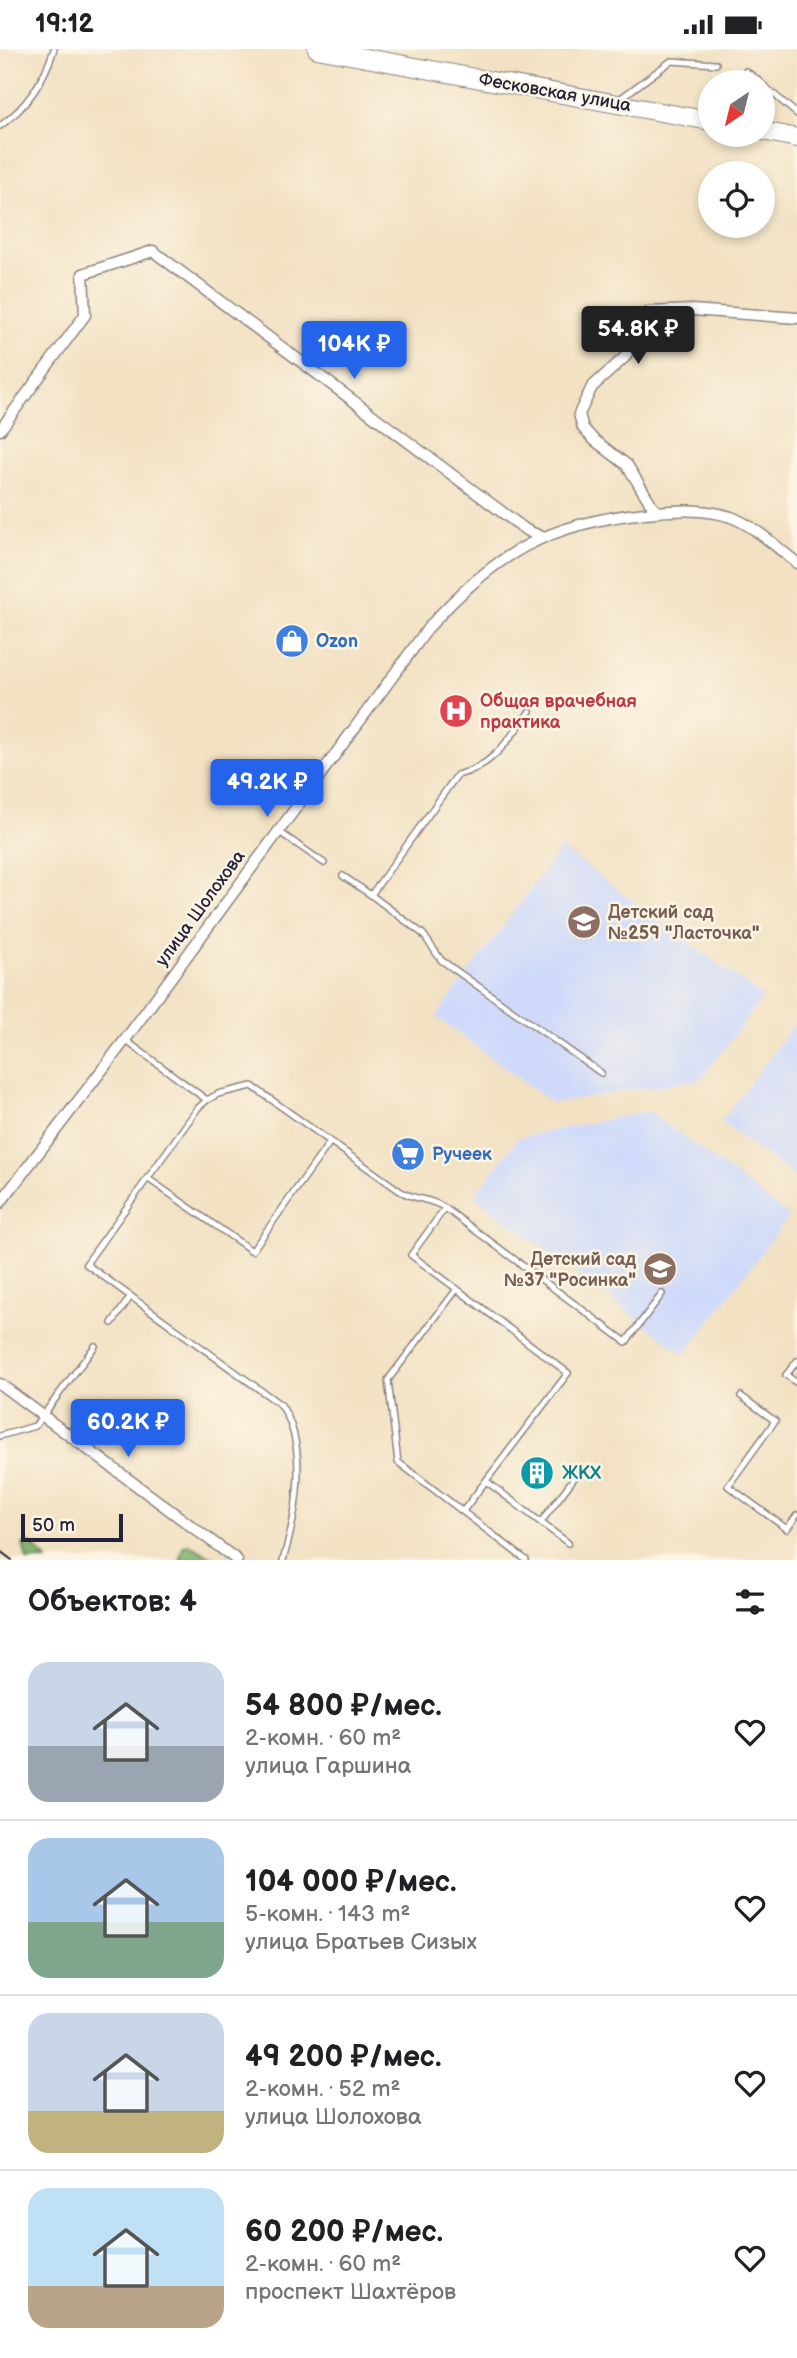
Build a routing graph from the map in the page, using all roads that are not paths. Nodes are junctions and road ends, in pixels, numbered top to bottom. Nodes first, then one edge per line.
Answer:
1 (54, 49) edge
2 (317, 49) edge
3 (716, 64) dead end
4 (775, 96) edge
5 (615, 102) junction
6 (797, 114) edge
7 (698, 119) edge
8 (0, 126) edge
9 (775, 133) edge
10 (797, 138) edge
11 (797, 318) edge
12 (0, 431) edge
13 (656, 512) junction
14 (542, 537) junction
15 (797, 563) edge
16 (530, 711) dead end
17 (278, 831) junction
18 (324, 863) dead end
19 (343, 876) dead end
20 (371, 895) junction
21 (125, 1039) junction
22 (601, 1073) dead end
23 (207, 1100) junction
24 (330, 1142) junction
25 (147, 1178) junction
26 (0, 1203) edge
27 (445, 1208) junction
28 (457, 1289) junction
29 (662, 1294) dead end
30 (131, 1296) junction
31 (112, 1323) dead end
32 (95, 1346) dead end
33 (797, 1361) edge
34 (797, 1383) edge
35 (0, 1384) edge
36 (741, 1395) dead end
37 (43, 1416) junction
38 (0, 1436) edge
39 (577, 1474) dead end
40 (485, 1481) junction
41 (463, 1511) junction
42 (797, 1515) edge
43 (541, 1522) junction
44 (568, 1543) dead end
45 (237, 1560) edge
46 (283, 1560) edge
47 (526, 1560) edge

1 - 8 lane
2 - 5 main road, Фесковская улица
3 - 5 lane
4 - 6 lane
5 - 7 main road, Фесковская улица
9 - 10 main road
11 - 13 street
12 - 14 street
13 - 14 street, улица Шолохова
13 - 15 street, улица Шолохова
14 - 17 street, улица Шолохова
16 - 20 lane
17 - 18 lane
17 - 21 street, улица Шолохова
19 - 20 lane
20 - 22 lane
21 - 23 lane
21 - 26 street, улица Шолохова
23 - 24 lane
23 - 25 lane
24 - 25 lane
24 - 27 lane
25 - 30 lane
27 - 28 lane
27 - 29 lane
28 - 40 lane
28 - 41 lane
30 - 31 lane
30 - 46 lane
32 - 37 lane
33 - 34 lane
35 - 37 street
36 - 42 lane
37 - 38 lane
37 - 45 street
39 - 43 lane
40 - 41 lane
40 - 43 lane
41 - 47 lane
43 - 44 lane

